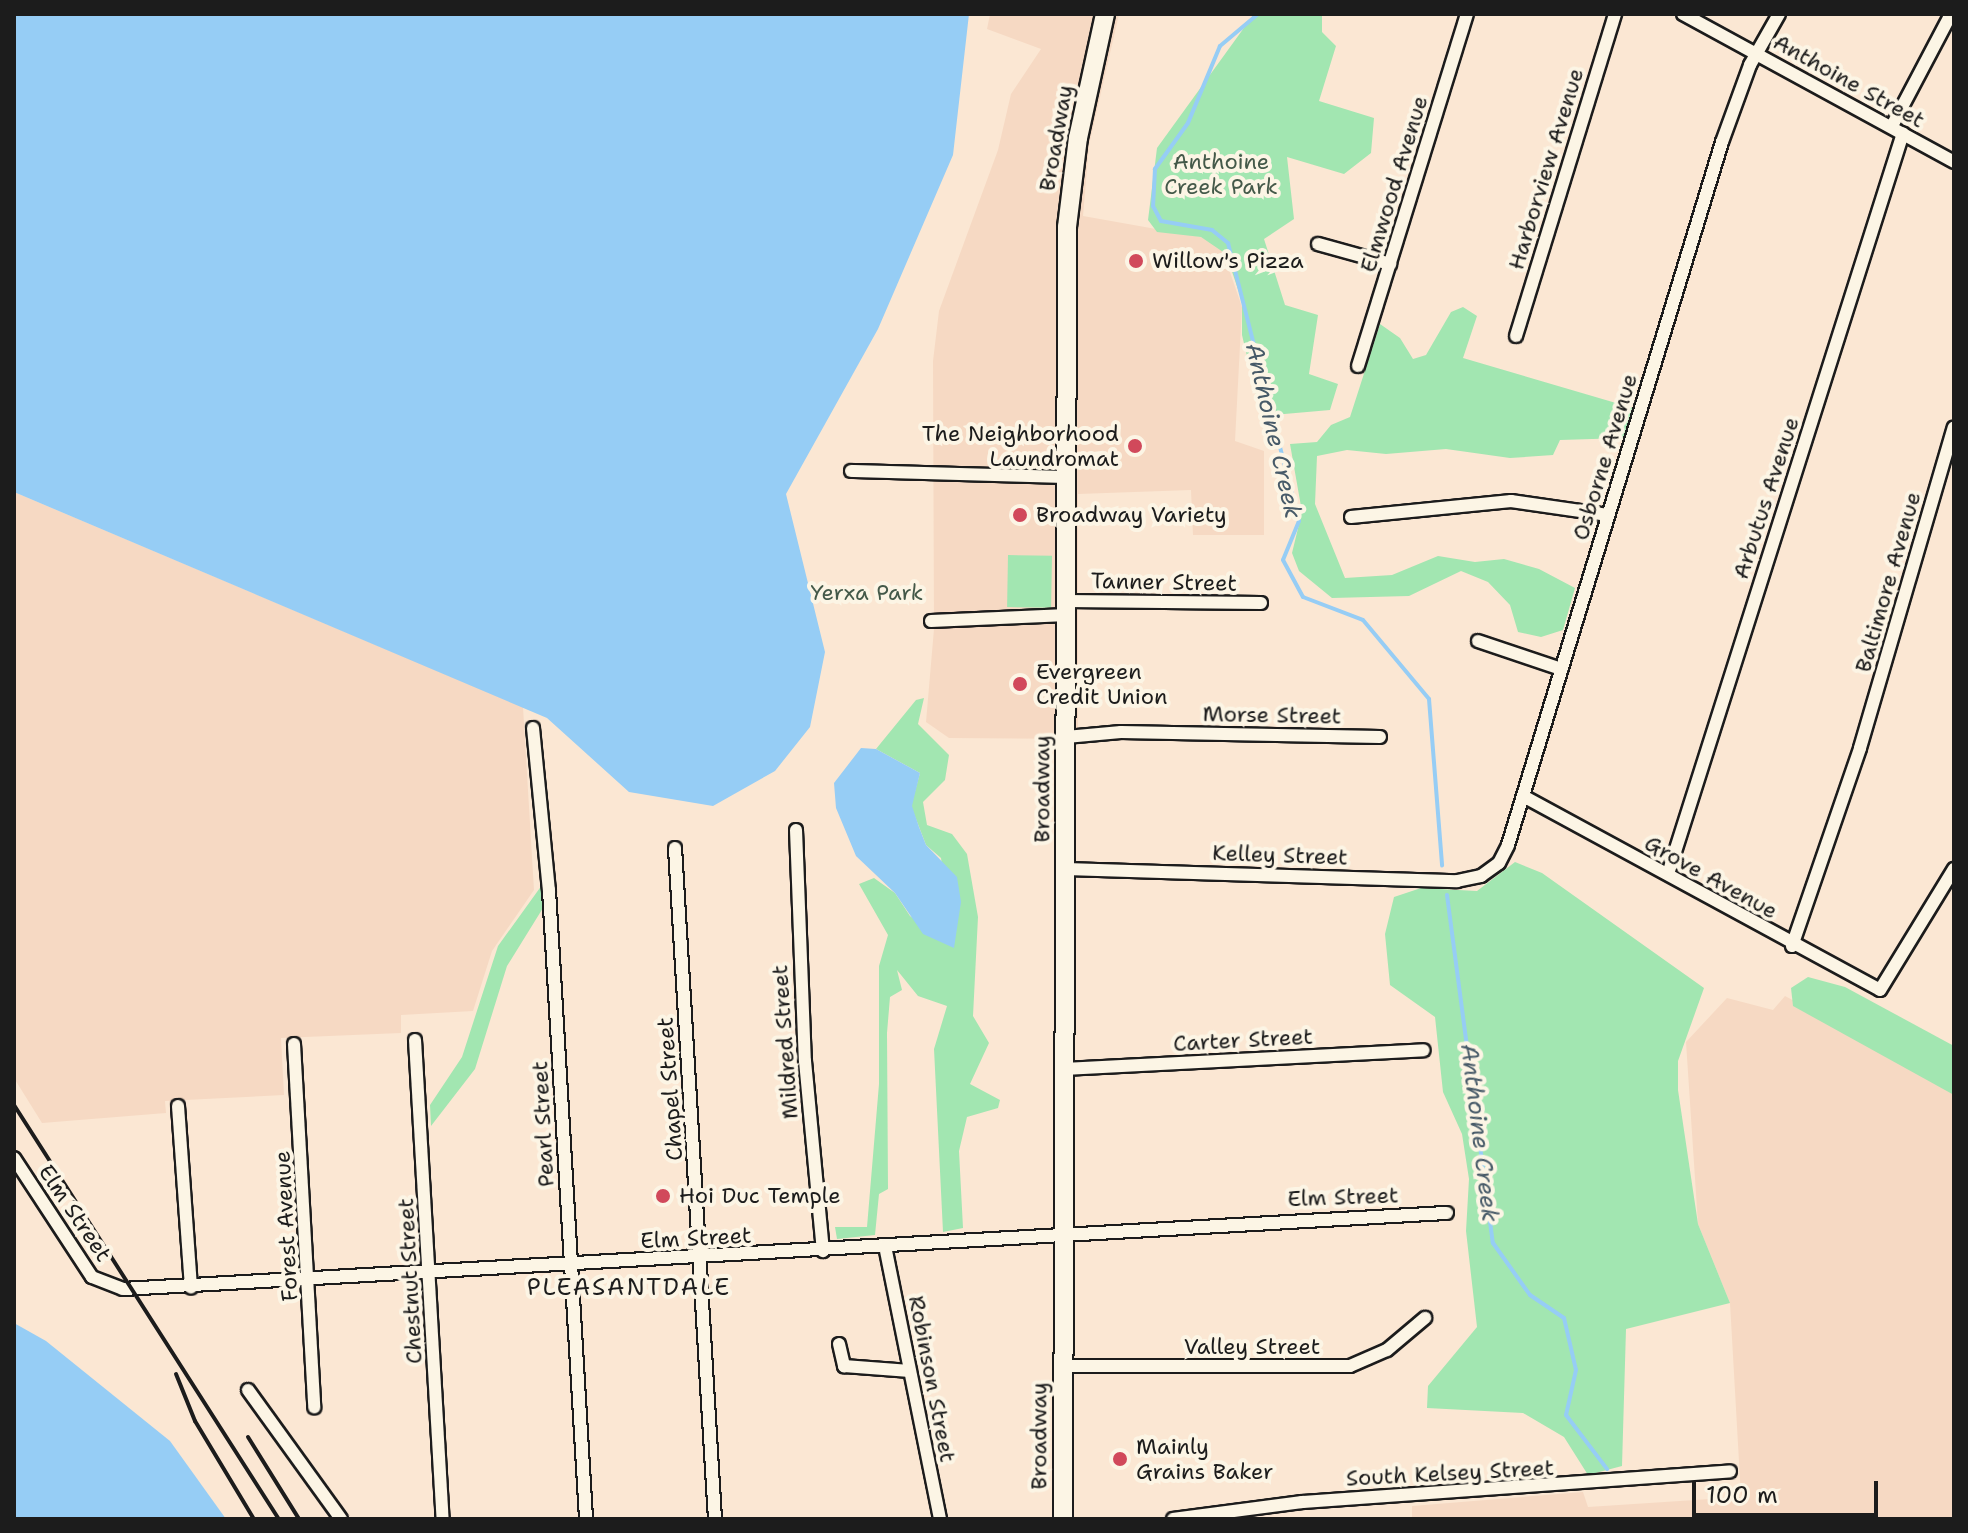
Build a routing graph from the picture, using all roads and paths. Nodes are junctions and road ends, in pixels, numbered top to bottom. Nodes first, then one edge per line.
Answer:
1 (1105, 14) edge
2 (1467, 14) edge
3 (1615, 14) edge
4 (1683, 14) edge
5 (1779, 14) edge
6 (1951, 14) edge
7 (1756, 53) junction
8 (1897, 130) junction
9 (1954, 162) edge
10 (1318, 244) dead end
11 (1390, 264) junction
12 (1516, 336) dead end
13 (1358, 366) dead end
14 (1954, 427) edge
15 (851, 471) dead end
16 (1068, 477) junction
17 (1608, 515) junction
18 (1351, 517) dead end
19 (1261, 603) dead end
20 (1067, 608) junction
21 (931, 621) dead end
22 (1478, 641) dead end
23 (1561, 669) junction
24 (533, 728) dead end
25 (1066, 737) junction
26 (1380, 737) dead end
27 (1523, 796) junction
28 (796, 830) dead end
29 (675, 848) dead end
30 (1066, 869) junction
31 (1954, 869) edge
32 (1491, 870) joint
33 (1668, 874) junction
34 (1792, 946) junction
35 (415, 1040) dead end
36 (294, 1044) dead end
37 (1423, 1050) dead end
38 (1065, 1069) junction
39 (178, 1106) dead end
40 (14, 1158) edge
41 (1447, 1213) dead end
42 (1063, 1235) junction
43 (885, 1246) junction
44 (823, 1251) junction
45 (701, 1257) junction
46 (570, 1266) junction
47 (430, 1274) junction
48 (309, 1281) junction
49 (191, 1288) junction
50 (1425, 1318) dead end
51 (839, 1344) dead end
52 (1064, 1366) junction
53 (910, 1371) junction
54 (248, 1390) dead end
55 (314, 1407) dead end
56 (1730, 1471) dead end
57 (1248, 1515) edge
58 (341, 1519) edge
59 (443, 1519) edge
60 (586, 1519) edge
61 (715, 1519) edge
62 (940, 1519) edge
63 (1063, 1519) edge
64 (1173, 1519) edge

1 - 16 main road, Broadway
2 - 11 street, Elmwood Avenue
3 - 12 street, Harborview Avenue
4 - 7 street, Anthoine Street
5 - 7 street, Osborne Avenue
6 - 8 street, Arbutus Avenue
7 - 8 street, Anthoine Street
7 - 17 street, Osborne Avenue
8 - 9 street, Anthoine Street
8 - 33 street, Arbutus Avenue
10 - 11 street
11 - 13 street, Elmwood Avenue
14 - 34 street, Baltimore Avenue
15 - 16 street
16 - 20 main road, Broadway
17 - 18 street
17 - 23 street, Osborne Avenue
19 - 20 street, Tanner Street
20 - 21 street, Tanner Street
20 - 25 main road, Broadway
22 - 23 street
23 - 27 street, Osborne Avenue
24 - 46 street, Pearl Street
25 - 26 street, Morse Street
25 - 30 main road, Broadway
27 - 32 street, Osborne Avenue
27 - 33 street, Grove Avenue
28 - 44 street, Mildred Street
29 - 45 street, Chapel Street
30 - 32 street, Kelley Street
30 - 38 main road, Broadway
31 - 34 street, Grove Avenue
33 - 34 street, Grove Avenue
35 - 47 street, Chestnut Street
36 - 48 street, Forest Avenue
37 - 38 street, Carter Street
38 - 42 main road, Broadway
39 - 49 street
40 - 49 street, Elm Street
41 - 42 street, Elm Street
42 - 43 street, Elm Street
42 - 52 main road, Broadway
43 - 44 street, Elm Street
43 - 53 street, Robinson Street
44 - 45 street, Elm Street
45 - 46 street, Elm Street
45 - 61 street, Chapel Street
46 - 47 street, Elm Street
46 - 60 street, Pearl Street
47 - 48 street, Elm Street
47 - 59 street, Chestnut Street
48 - 49 street, Elm Street
48 - 55 street, Forest Avenue
50 - 52 street, Valley Street
51 - 53 street
52 - 63 main road, Broadway
53 - 62 street, Robinson Street
54 - 58 street
56 - 57 street, South Kelsey Street
57 - 64 street, South Kelsey Street

